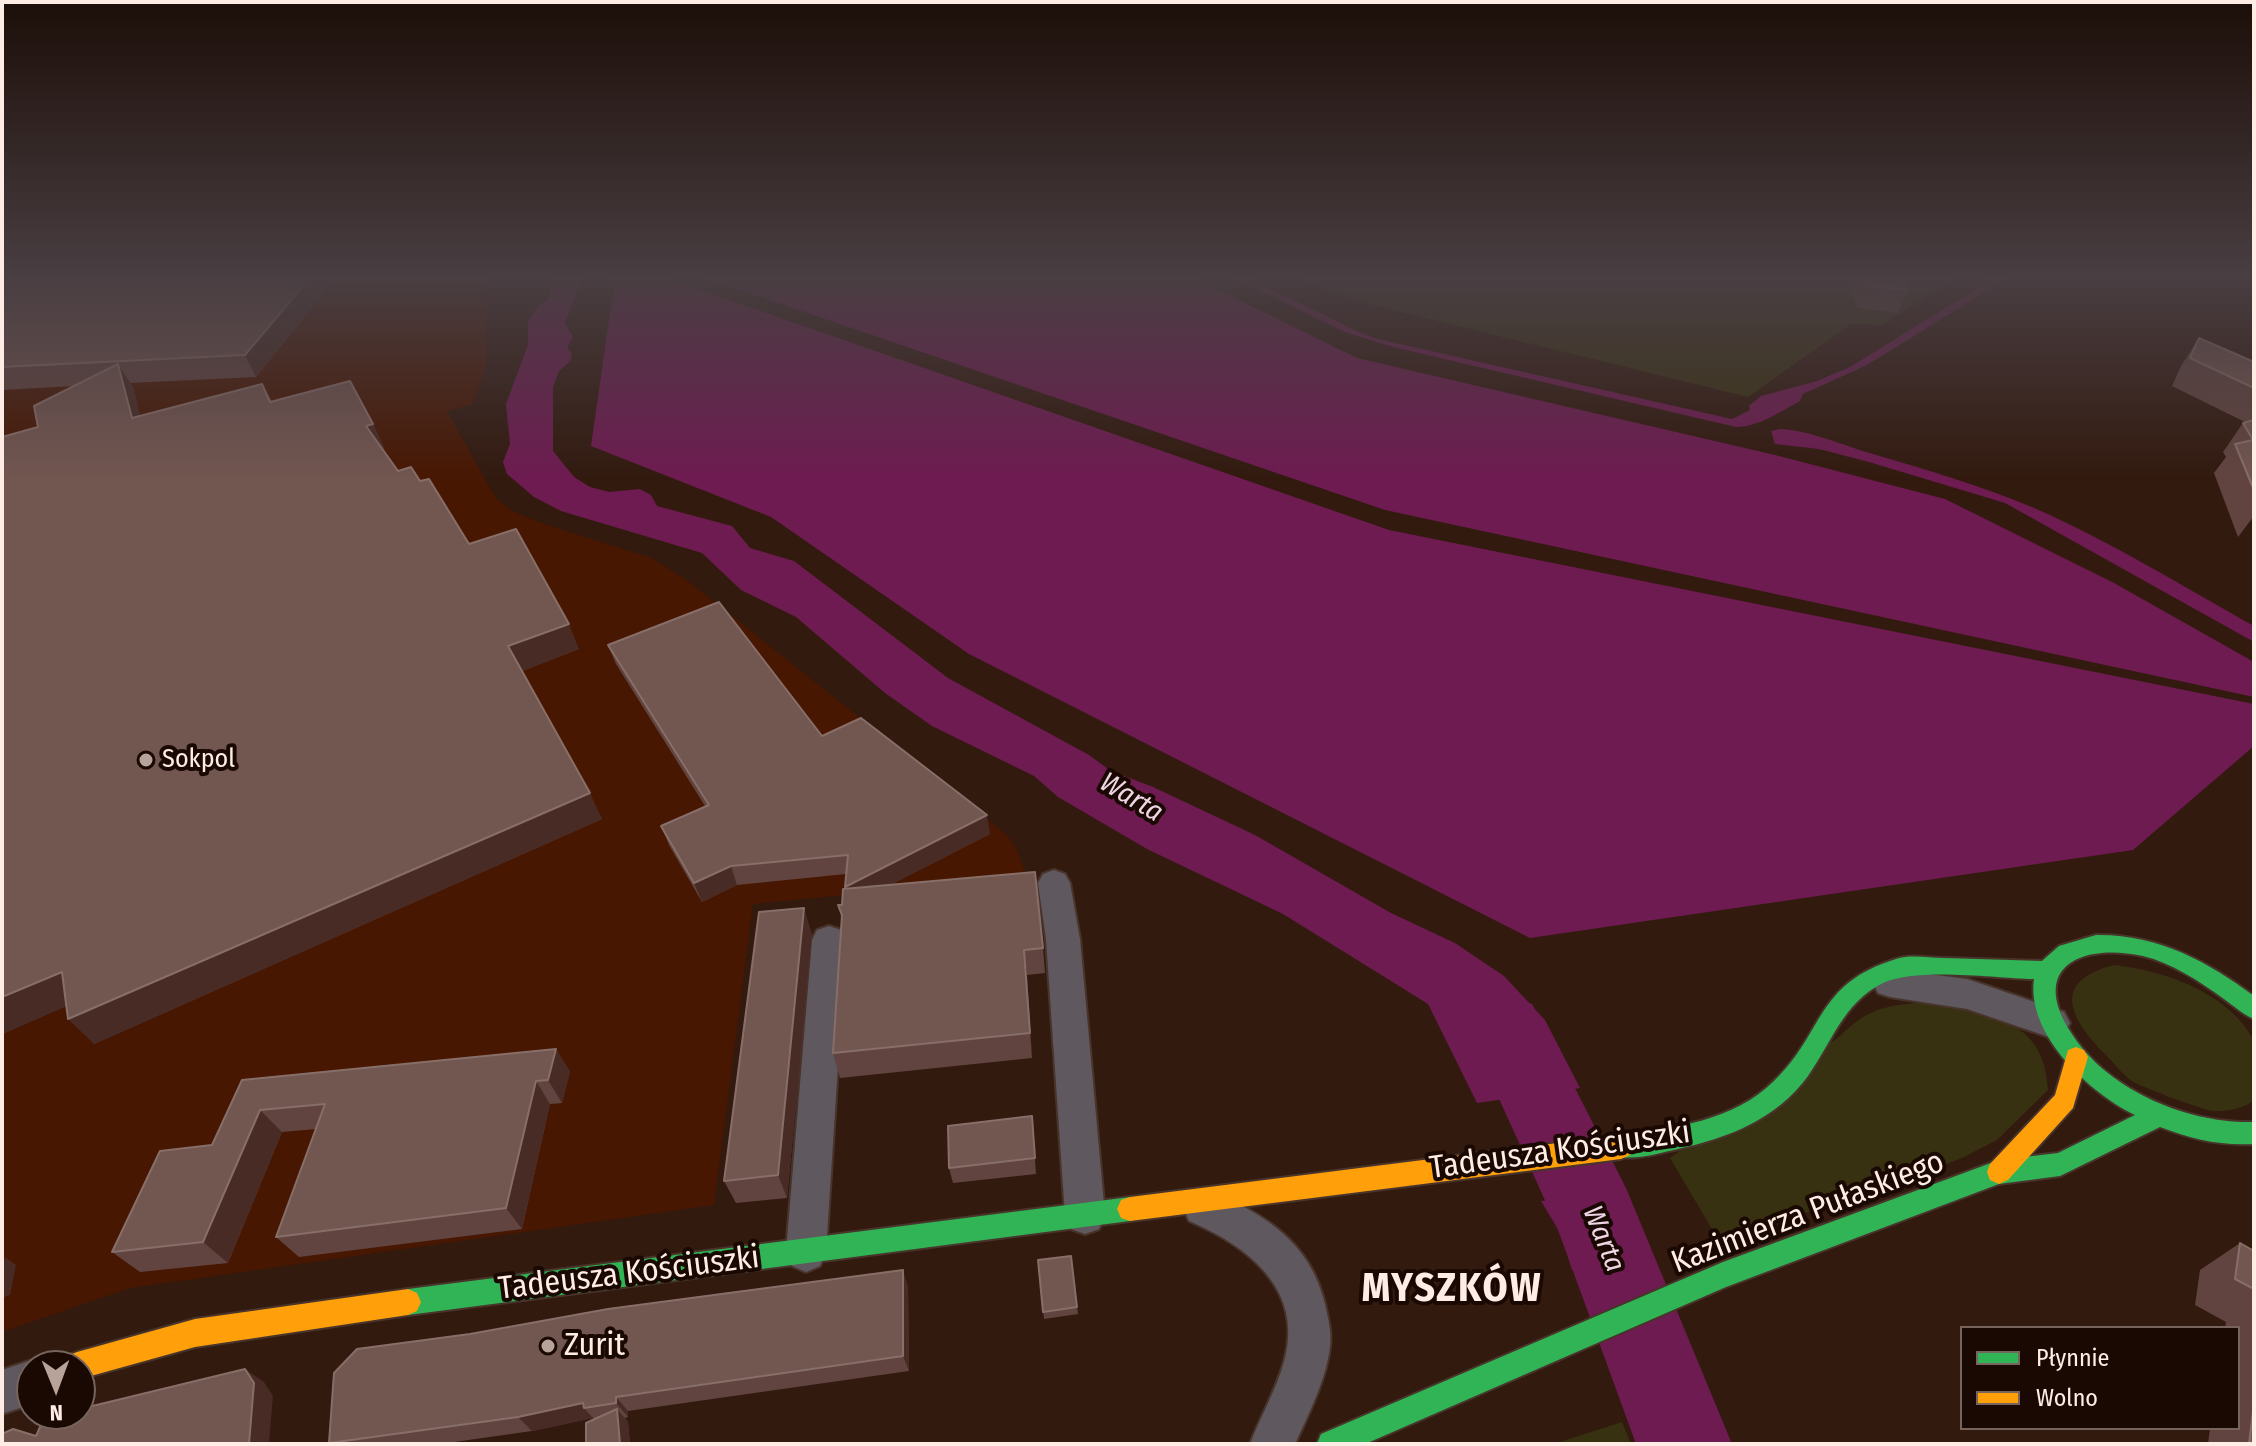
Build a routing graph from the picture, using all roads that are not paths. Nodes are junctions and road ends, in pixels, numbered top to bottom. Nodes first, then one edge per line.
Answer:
1 (1054, 883) dead end
2 (829, 940) dead end
3 (2048, 970) junction
4 (2204, 973) junction
5 (2246, 976) dead end
6 (1870, 981) junction
7 (2254, 1009) edge
8 (2052, 1023) junction
9 (2076, 1057) junction
10 (2158, 1116) junction
11 (2254, 1133) edge
12 (1999, 1172) junction
13 (1185, 1200) junction
14 (1085, 1215) junction
15 (806, 1252) junction
16 (96, 1361) edge
17 (1272, 1444) edge
18 (1331, 1444) edge

1 - 14 street
2 - 15 street
3 - 4 street
3 - 6 street, Tadeusza Kościuszki
3 - 8 street
4 - 5 street
4 - 7 street
6 - 8 street
6 - 13 street, Tadeusza Kościuszki
8 - 9 street
9 - 10 street
9 - 12 street, Kazimierza Pułaskiego
10 - 11 street
10 - 12 street, Kazimierza Pułaskiego
12 - 18 street, Kazimierza Pułaskiego
13 - 14 street, Tadeusza Kościuszki
13 - 17 street, Tadeusza Kościuszki
14 - 15 street, Tadeusza Kościuszki
15 - 16 street, Tadeusza Kościuszki

